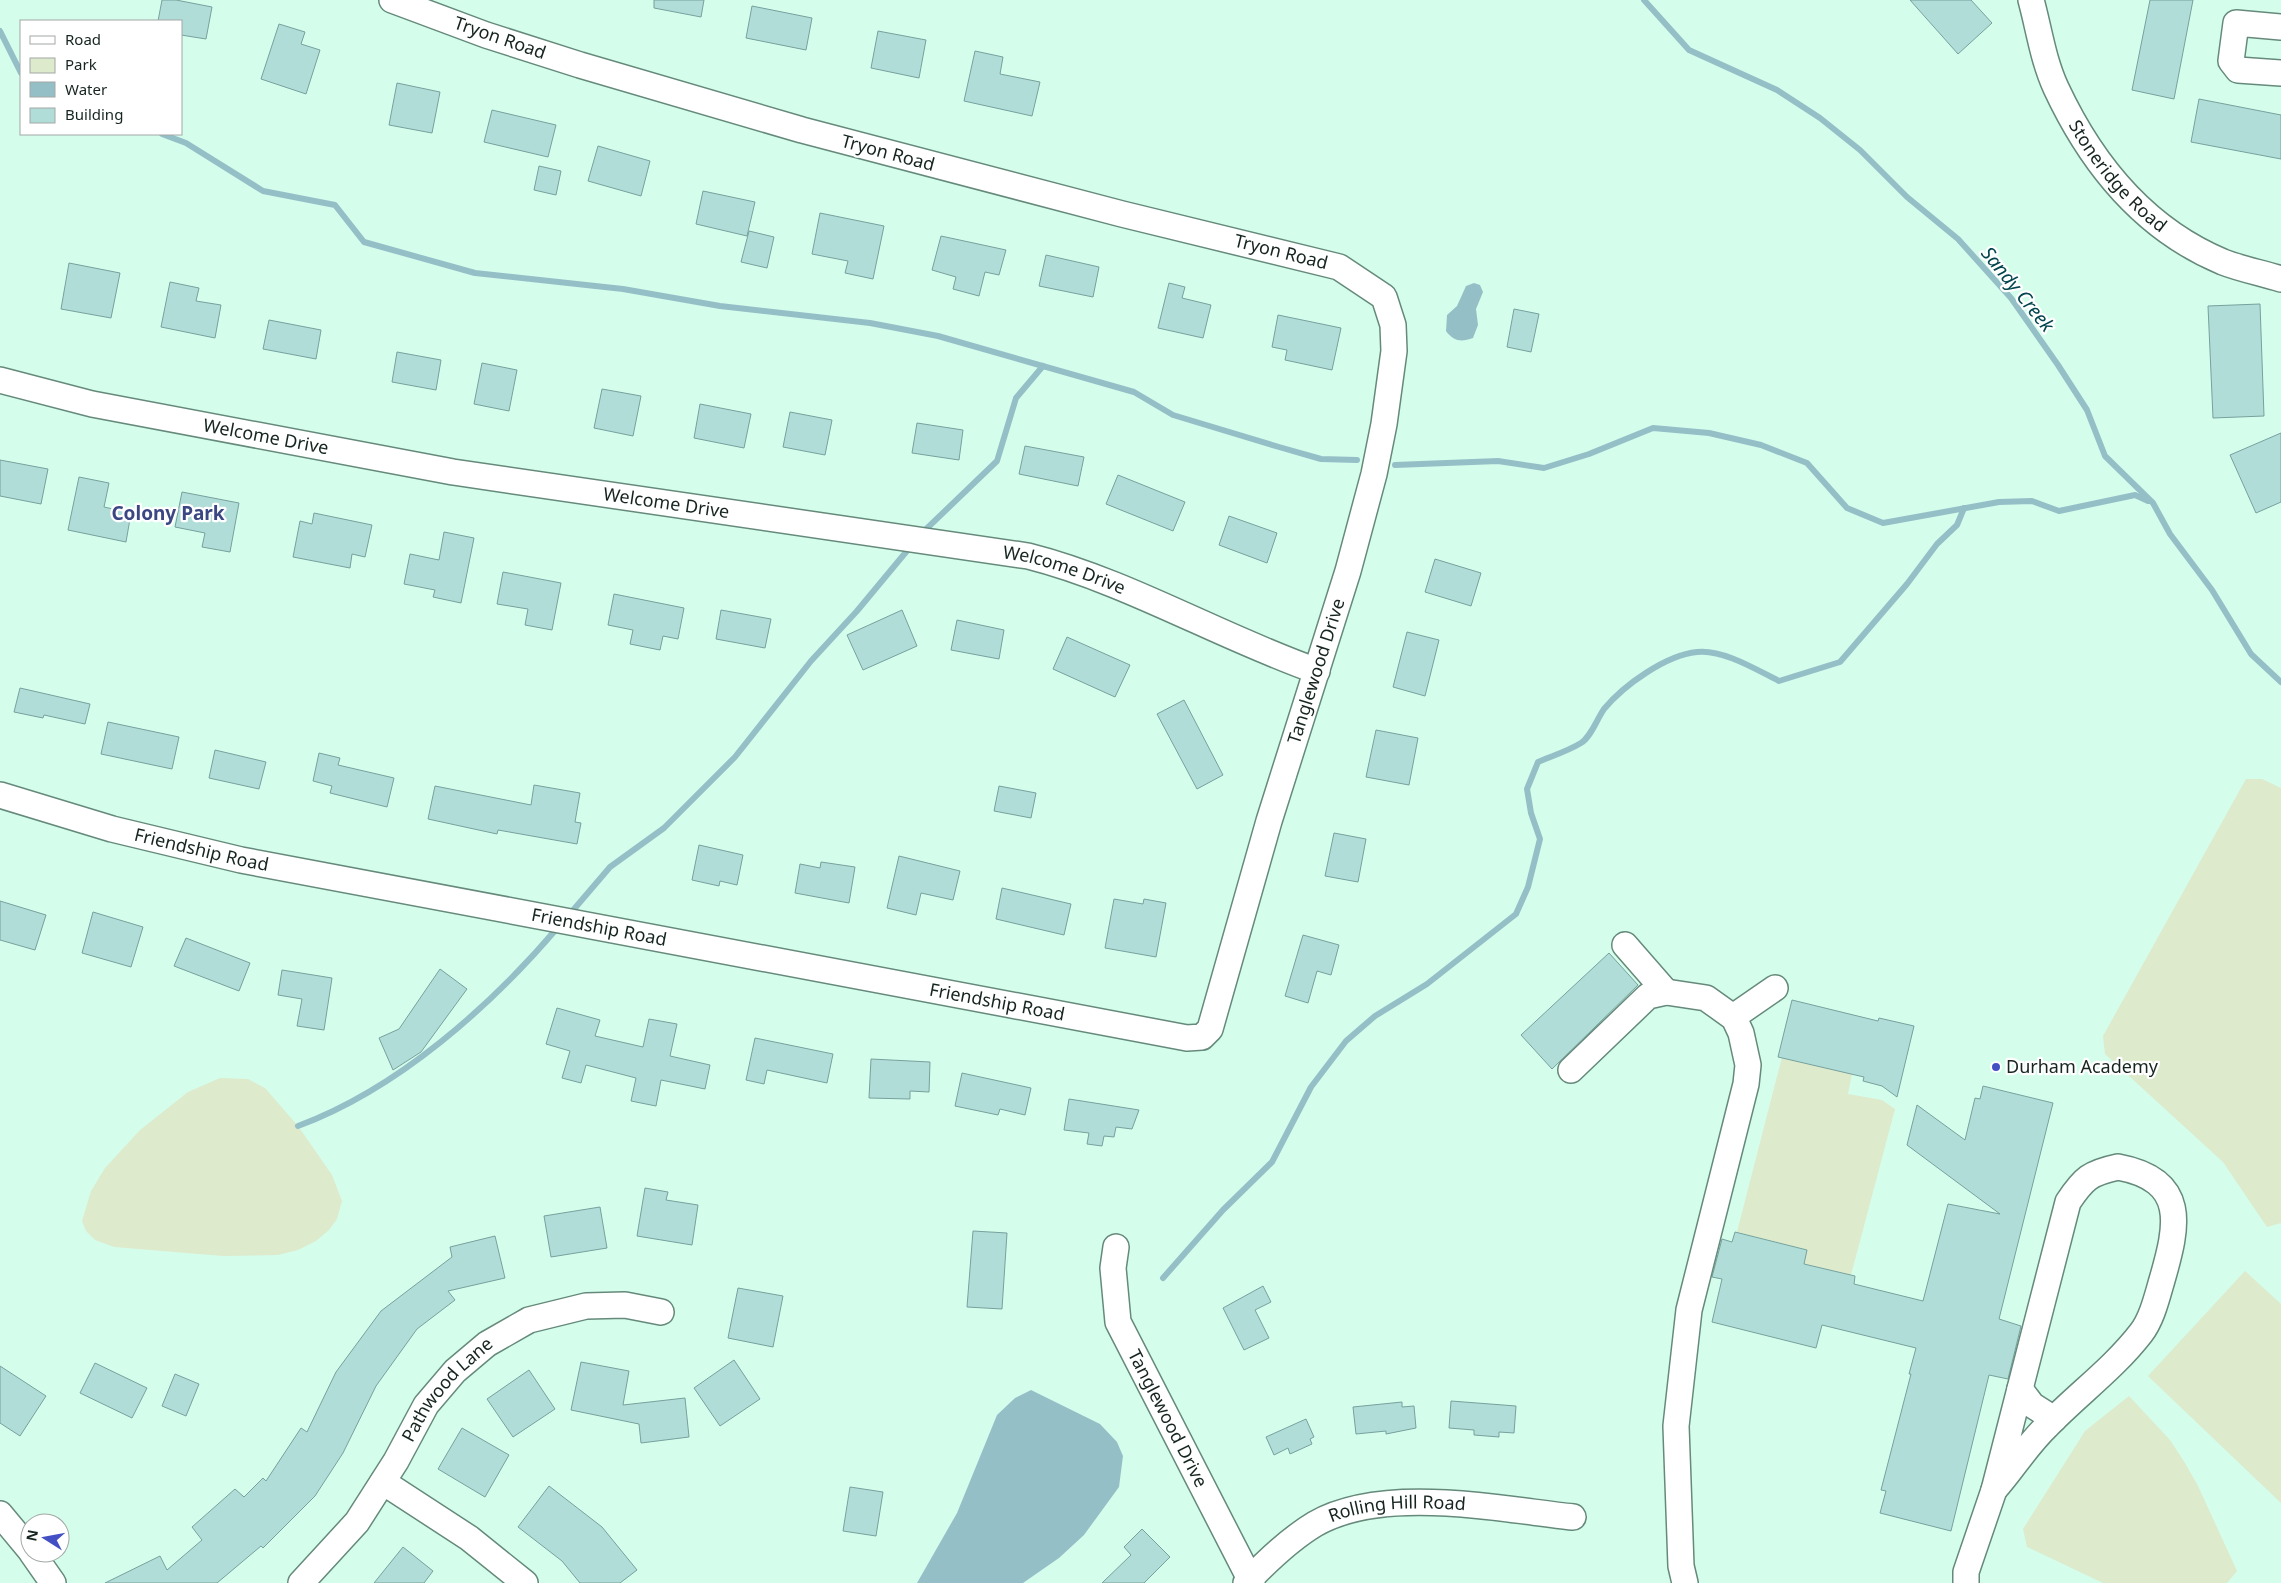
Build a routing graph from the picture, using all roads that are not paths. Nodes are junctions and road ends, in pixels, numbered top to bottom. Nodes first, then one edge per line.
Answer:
1 (392, 0) edge
2 (2031, 0) edge
3 (2281, 28) edge
4 (2281, 73) edge
5 (2281, 279) edge
6 (1384, 297) joint
7 (0, 380) edge
8 (1317, 670) junction
9 (0, 795) edge
10 (1625, 945) dead end
11 (1775, 988) dead end
12 (1666, 992) junction
13 (1733, 1017) junction
14 (1202, 1037) joint
15 (1571, 1070) dead end
16 (1116, 1247) dead end
17 (660, 1312) dead end
18 (2020, 1388) junction
19 (2054, 1419) junction
20 (383, 1482) junction
21 (1994, 1490) junction
22 (0, 1514) edge
23 (1573, 1517) dead end
24 (20, 1539) edge
25 (39, 1563) edge
26 (1249, 1582) edge
27 (53, 1583) edge
28 (301, 1583) edge
29 (525, 1583) edge
30 (1685, 1583) edge
31 (1966, 1583) edge

1 - 6 street, Tryon Road
2 - 5 street, Stoneridge Road
3 - 4 street
6 - 8 street, Tanglewood Drive
7 - 8 street, Welcome Drive
8 - 14 street, Tanglewood Drive
9 - 14 street, Friendship Road
10 - 12 street
11 - 13 street
12 - 13 street
12 - 15 street
13 - 30 street
16 - 26 street, Tanglewood Drive
17 - 20 street, Pathwood Lane
18 - 19 street
18 - 19 street
18 - 21 street
19 - 21 street
20 - 28 street, Pathwood Lane
20 - 29 street
21 - 31 street
22 - 24 street
23 - 26 street, Rolling Hill Road
25 - 27 street

